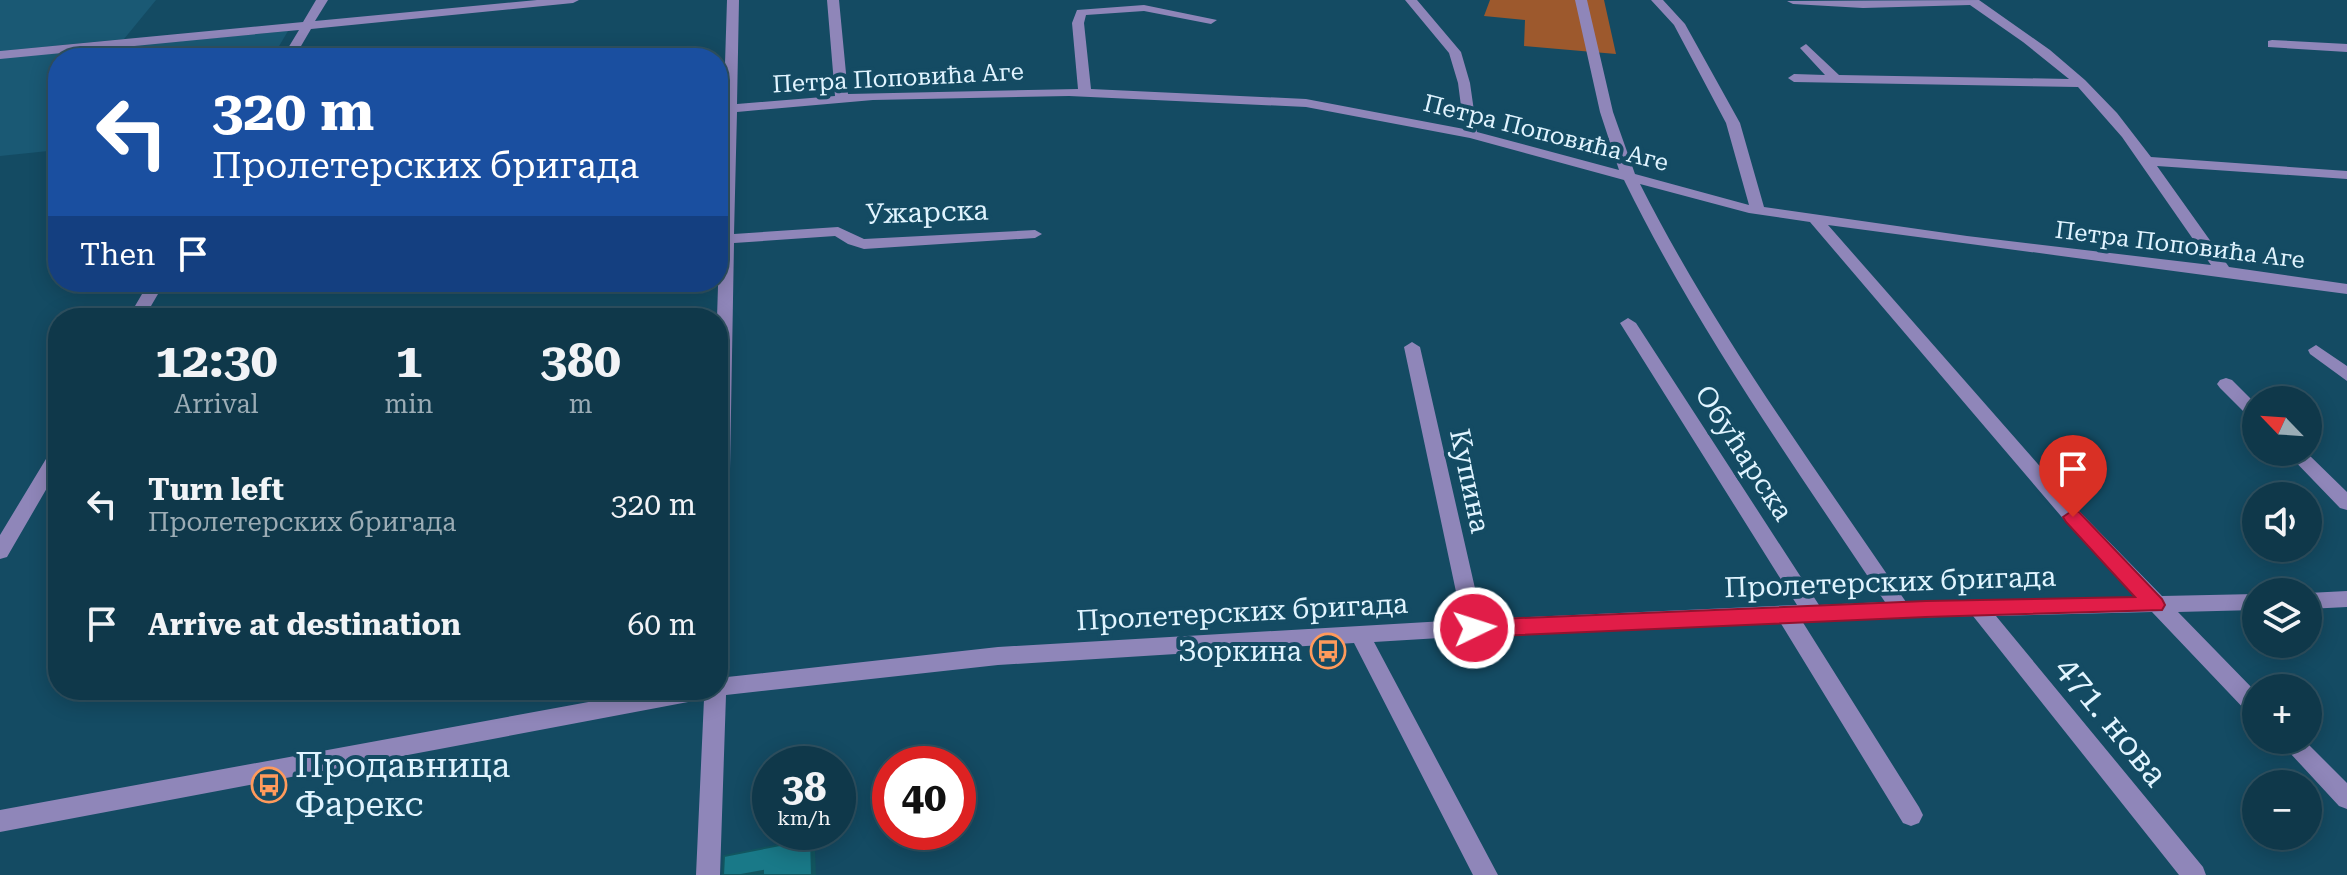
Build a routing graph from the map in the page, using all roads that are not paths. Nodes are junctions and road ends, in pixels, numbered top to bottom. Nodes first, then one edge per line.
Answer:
1 (322, 0) edge
2 (573, 0) edge
3 (733, 0) edge
4 (833, 0) edge
5 (1411, 0) edge
6 (1581, 0) edge
7 (1657, 0) edge
8 (1868, 0) edge
9 (1971, 0) edge
10 (1793, 1) edge
11 (1890, 5) junction
12 (1211, 20) dead end
13 (308, 25) junction
14 (2272, 44) dead end
15 (72, 48) edge
16 (294, 48) edge
17 (1806, 48) dead end
18 (2347, 48) edge
19 (48, 50) edge
20 (0, 55) edge
21 (1794, 78) dead end
22 (1835, 78) junction
23 (2081, 83) junction
24 (1085, 93) junction
25 (842, 99) junction
26 (729, 109) junction
27 (1471, 134) junction
28 (2147, 161) junction
29 (1629, 175) junction
30 (2347, 175) edge
31 (1758, 210) junction
32 (1815, 219) junction
33 (1035, 234) dead end
34 (729, 239) junction
35 (728, 270) edge
36 (2223, 270) junction
37 (2347, 289) edge
38 (1628, 323) dead end
39 (1412, 347) dead end
40 (2316, 350) dead end
41 (2347, 375) edge
42 (2226, 384) dead end
43 (2242, 400) edge
44 (2309, 466) edge
45 (48, 470) edge
46 (2347, 503) edge
47 (0, 552) edge
48 (2347, 599) edge
49 (2322, 600) edge
50 (2242, 602) edge
51 (2155, 605) junction
52 (1978, 608) junction
53 (1901, 610) junction
54 (1813, 613) junction
55 (1786, 614) junction
56 (1474, 628) junction
57 (1360, 635) junction
58 (728, 688) edge
59 (2242, 692) edge
60 (649, 700) edge
61 (716, 700) edge
62 (2303, 754) edge
63 (2347, 799) edge
64 (1911, 815) dead end
65 (0, 821) edge
66 (708, 875) edge
67 (1486, 875) edge
68 (2194, 875) edge

1 - 13 street
2 - 13 street
3 - 26 street
4 - 25 street
5 - 27 street
6 - 29 street
7 - 31 street
8 - 11 street
9 - 11 street
9 - 23 street
10 - 11 street
12 - 24 street
13 - 15 street
13 - 16 street
14 - 18 street
17 - 22 street
19 - 20 street
21 - 22 street
22 - 23 street
23 - 28 street
24 - 25 street, Петра Поповића Аге
24 - 27 street, Петра Поповића Аге
25 - 26 street, Петра Поповића Аге
26 - 34 street
27 - 29 street, Петра Поповића Аге
28 - 30 street
28 - 36 street
29 - 31 street, Петра Поповића Аге
29 - 53 street
31 - 32 street, Петра Поповића Аге
32 - 36 street, Петра Поповића Аге
32 - 51 street, Пролетерских бригада
33 - 34 street, Ужарска
34 - 35 street
36 - 37 street, Петра Поповића Аге
38 - 54 street, Обућарска
39 - 56 street, Купина
40 - 41 street
42 - 43 street
44 - 46 street
45 - 47 street
48 - 49 street
50 - 51 street, Пролетерских бригада
51 - 52 street, Пролетерских бригада
51 - 59 street
52 - 53 street, Пролетерских бригада
52 - 68 street, 471. нова
53 - 54 street, Пролетерских бригада
54 - 55 street, Пролетерских бригада
55 - 56 street, Пролетерских бригада
55 - 64 street
56 - 57 street, Пролетерских бригада
57 - 58 street, Пролетерских бригада
57 - 67 street
60 - 65 street
61 - 66 street
62 - 63 street

